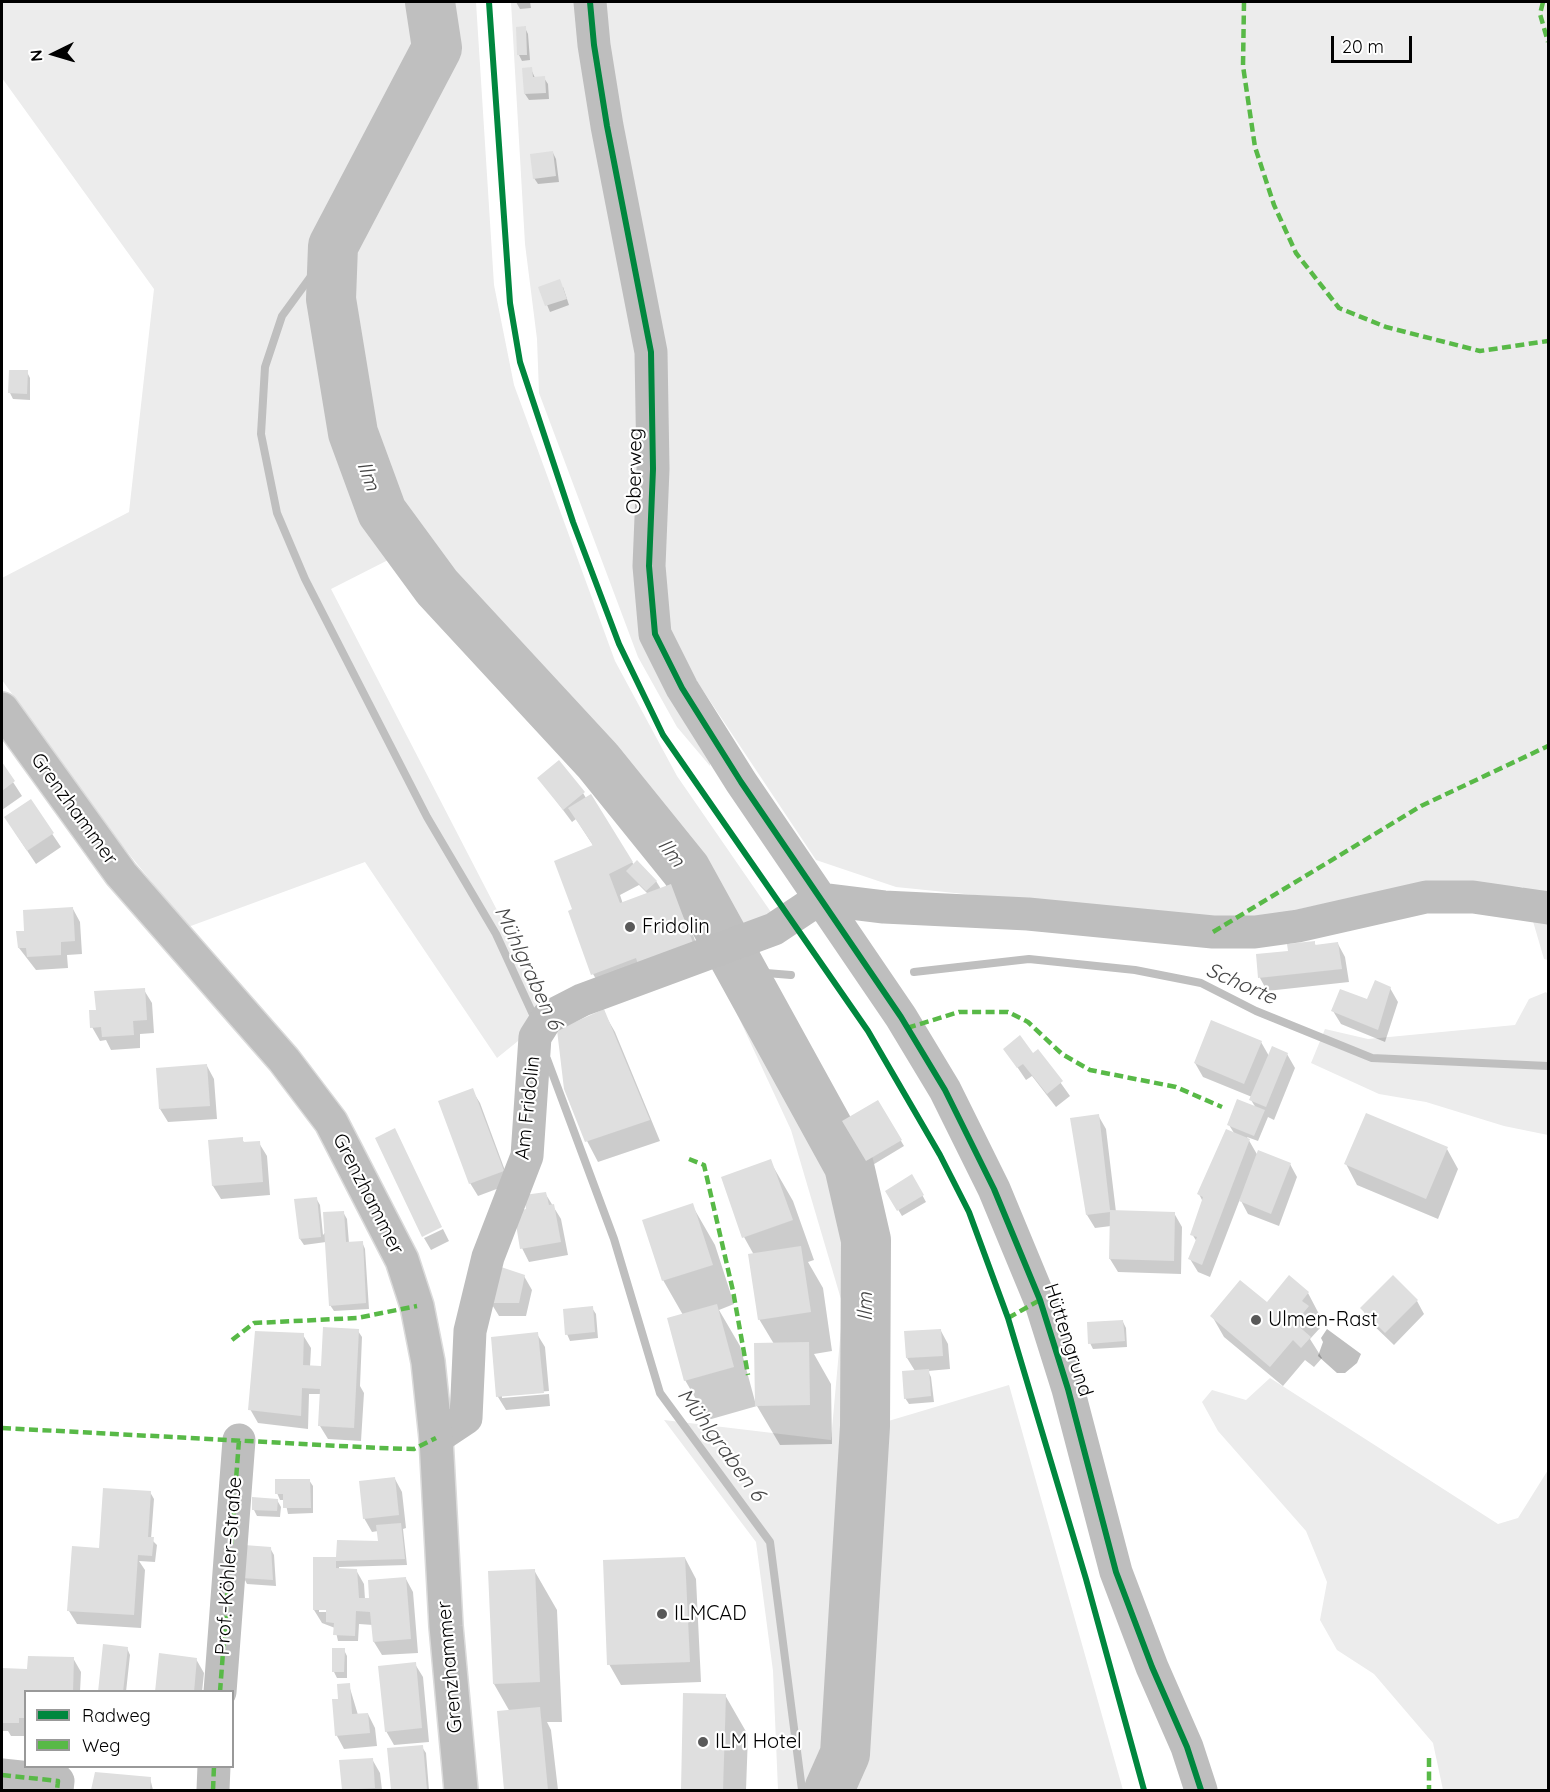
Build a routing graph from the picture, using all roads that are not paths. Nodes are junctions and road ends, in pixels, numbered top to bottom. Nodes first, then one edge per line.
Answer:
1 (591, 2) edge
2 (2, 709) edge
3 (819, 899) junction
4 (1548, 908) edge
5 (436, 1438) junction
6 (239, 1440) dead end
7 (220, 1690) edge
8 (214, 1768) edge
9 (2, 1775) edge
10 (57, 1791) edge
11 (213, 1791) edge
12 (461, 1791) edge
13 (1201, 1791) edge

1 - 3 street, Oberweg
2 - 5 street, Grenzhammer
3 - 4 street
3 - 5 street, Am Fridolin
3 - 13 street, Hüttengrund
5 - 12 street, Grenzhammer
6 - 7 street, Prof.-Köhler-Straße
8 - 11 street
9 - 10 street

